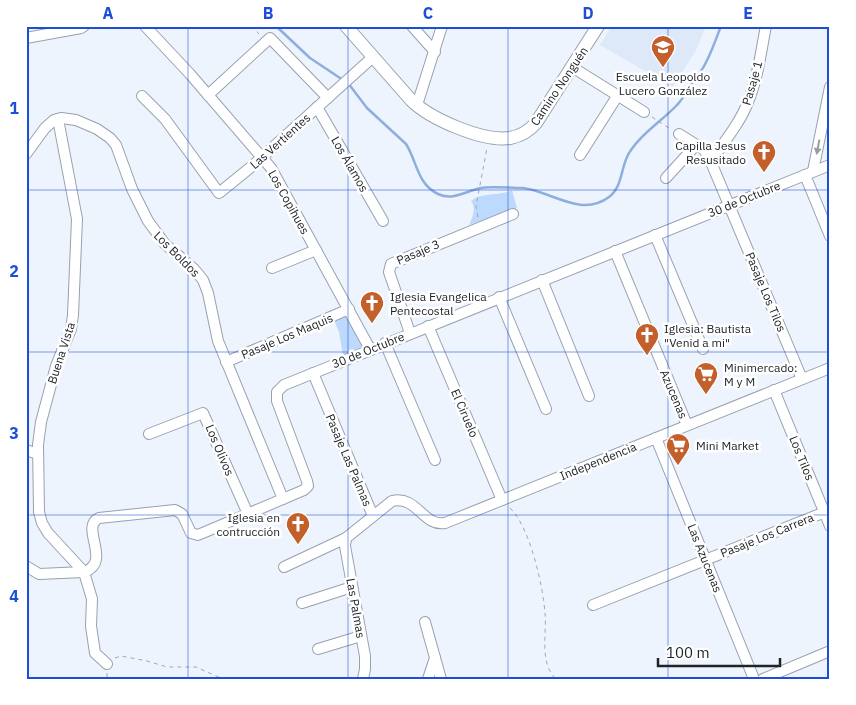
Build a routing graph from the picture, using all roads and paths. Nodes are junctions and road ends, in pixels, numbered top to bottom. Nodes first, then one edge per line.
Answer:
1 (84, 26) edge
2 (145, 26) edge
3 (251, 26) edge
4 (346, 26) edge
5 (412, 26) edge
6 (442, 26) edge
7 (598, 26) edge
8 (766, 26) edge
9 (26, 38) edge
10 (268, 40) junction
11 (435, 52) junction
12 (373, 58) junction
13 (572, 66) junction
14 (830, 87) edge
15 (208, 95) junction
16 (618, 95) junction
17 (142, 96) dead end
18 (328, 98) junction
19 (417, 106) junction
20 (317, 107) junction
21 (648, 114) joint
22 (58, 119) junction
23 (674, 131) joint
24 (489, 136) junction
25 (696, 145) junction
26 (26, 154) edge
27 (580, 155) dead end
28 (262, 157) junction
29 (711, 161) junction
30 (830, 165) edge
31 (809, 173) junction
32 (666, 178) dead end
33 (729, 205) junction
34 (476, 206) dead end
35 (513, 214) dead end
36 (383, 221) dead end
37 (655, 235) junction
38 (830, 236) edge
39 (316, 250) junction
40 (614, 251) junction
41 (272, 268) dead end
42 (542, 280) junction
43 (499, 297) junction
44 (348, 309) junction
45 (428, 326) junction
46 (410, 333) junction
47 (386, 343) junction
48 (370, 349) junction
49 (703, 349) dead end
50 (226, 362) junction
51 (830, 368) edge
52 (313, 373) junction
53 (802, 379) junction
54 (774, 390) junction
55 (589, 396) dead end
56 (546, 409) dead end
57 (687, 425) junction
58 (149, 434) dead end
59 (656, 438) junction
60 (26, 450) edge
61 (38, 454) junction
62 (435, 460) dead end
63 (283, 500) junction
64 (502, 500) junction
65 (827, 511) edge
66 (248, 514) junction
67 (373, 516) junction
68 (830, 526) edge
69 (346, 538) junction
70 (706, 560) junction
71 (26, 566) edge
72 (284, 567) dead end
73 (84, 572) junction
74 (352, 588) junction
75 (302, 603) dead end
76 (593, 605) dead end
77 (425, 622) dead end
78 (361, 636) junction
79 (318, 649) dead end
80 (830, 651) edge
81 (435, 657) junction
82 (107, 664) joint
83 (223, 679) edge
84 (363, 679) edge
85 (428, 679) edge
86 (441, 679) edge
87 (556, 679) edge
88 (754, 679) edge
89 (763, 679) edge

1 - 9 street
2 - 15 street, Los Copihues
3 - 10 path
4 - 12 main road, Camino Nonguén
5 - 11 street
6 - 11 street
7 - 13 main road, Camino Nonguén
8 - 29 street, Pasaje 1
10 - 15 street
10 - 18 street
11 - 19 street
12 - 18 street, Las Vertientes
12 - 19 main road, Camino Nonguén
13 - 16 street
13 - 24 main road, Camino Nonguén
14 -> 31 street
15 - 28 street, Los Copihues
16 - 21 street
16 - 27 street
17 - 28 street, Las Vertientes
18 - 20 street, Las Vertientes
19 - 24 main road, Camino Nonguén
20 - 28 street, Las Vertientes
20 - 36 street, Los Álamos
21 - 23 path
22 - 26 street
22 - 50 street, Los Boldos
22 - 61 street, Buena Vista
23 - 25 street
24 - 34 path
25 - 29 street
25 - 32 street
28 - 39 street, Los Copihues
29 - 33 street
30 - 31 street, 30 de Octubre
31 - 33 street, 30 de Octubre
31 - 38 street
33 - 37 street, 30 de Octubre
33 - 53 street, Pasaje Los Tilos
35 - 46 street, Pasaje 3
37 - 40 street, 30 de Octubre
37 - 49 street
39 - 41 street
39 - 44 street, Los Copihues
40 - 42 street, 30 de Octubre
40 - 57 street, Azucenas
42 - 43 street, 30 de Octubre
42 - 55 street
43 - 45 street, 30 de Octubre
43 - 56 street
44 - 48 street, Los Copihues
44 - 50 street, Pasaje Los Maquis
45 - 46 street, 30 de Octubre
45 - 64 street, El Ciruelo
46 - 47 street, 30 de Octubre
47 - 48 street, 30 de Octubre
47 - 62 street
48 - 52 street, 30 de Octubre
50 - 63 street, Los Boldos
51 - 53 street, Independencia
52 - 63 street, 30 de Octubre
52 - 67 street, Pasaje Las Palmas
53 - 54 street, Independencia
54 - 57 street, Independencia
54 - 65 street, Los Tilos
57 - 59 street, Independencia
58 - 66 street, Los Olivos
59 - 64 street, Independencia
59 - 70 street, Las Azucenas
60 - 61 street
61 - 73 street, Buena Vista
63 - 66 street, 30 de Octubre
64 - 67 street, Independencia
64 - 87 path
65 - 68 street, Los Tilos
65 - 70 street, Pasaje Los Carrera
66 - 73 street, 30 de Octubre
67 - 69 street, Pasaje Las Palmas
69 - 72 street
69 - 74 street, Las Palmas
70 - 76 street, Pasaje Los Carrera
70 - 88 street, Las Azucenas
71 - 73 street
73 - 82 street
74 - 75 street
74 - 78 street, Las Palmas
77 - 81 street
78 - 79 street
78 - 84 street, Las Palmas
80 - 89 street
81 - 85 street
81 - 86 street
82 - 83 path

